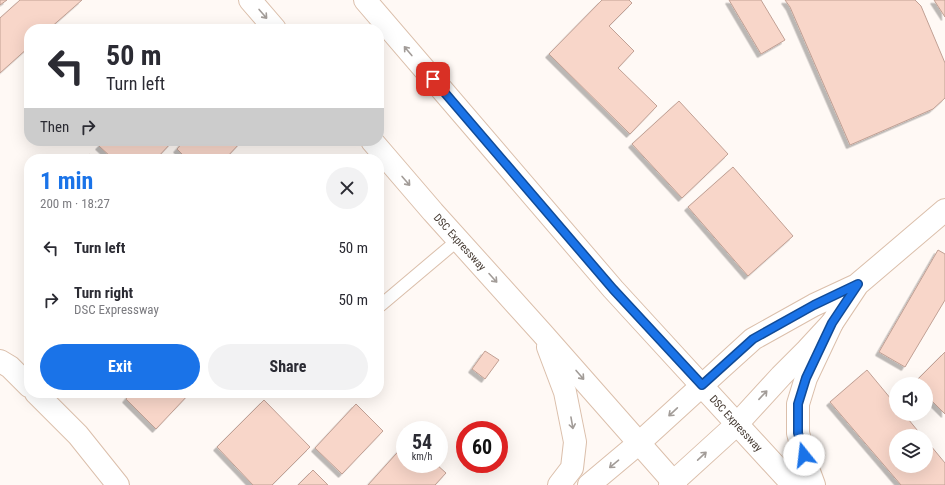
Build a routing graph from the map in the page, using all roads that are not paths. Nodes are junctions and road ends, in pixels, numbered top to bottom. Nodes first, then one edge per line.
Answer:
1 (250, 0) edge
2 (365, 0) edge
3 (271, 24) edge
4 (384, 159) edge
5 (945, 210) edge
6 (458, 240) junction
7 (858, 284) junction
8 (384, 302) edge
9 (832, 323) junction
10 (542, 333) junction
11 (0, 361) edge
12 (24, 381) edge
13 (702, 385) junction
14 (41, 398) edge
15 (737, 424) junction
16 (639, 443) junction
17 (673, 484) edge
18 (118, 485) edge
19 (559, 485) edge
20 (590, 485) edge
21 (793, 485) edge
22 (814, 485) edge

1 -> 3 main road
13 -> 2 main road, DSC Expressway
4 -> 6 main road, DSC Expressway
5 - 7 main road
6 - 8 lane
6 -> 10 main road, DSC Expressway
7 - 9 main road
7 - 13 main road
15 -> 9 main road
9 - 22 main road
10 -> 16 main road, DSC Expressway
10 -> 19 main road
11 - 12 main road
13 - 15 main road, DSC Expressway
13 -> 16 main road
14 - 18 main road
17 -> 15 main road
15 - 21 main road, DSC Expressway
16 - 17 main road, DSC Expressway
16 -> 20 main road

